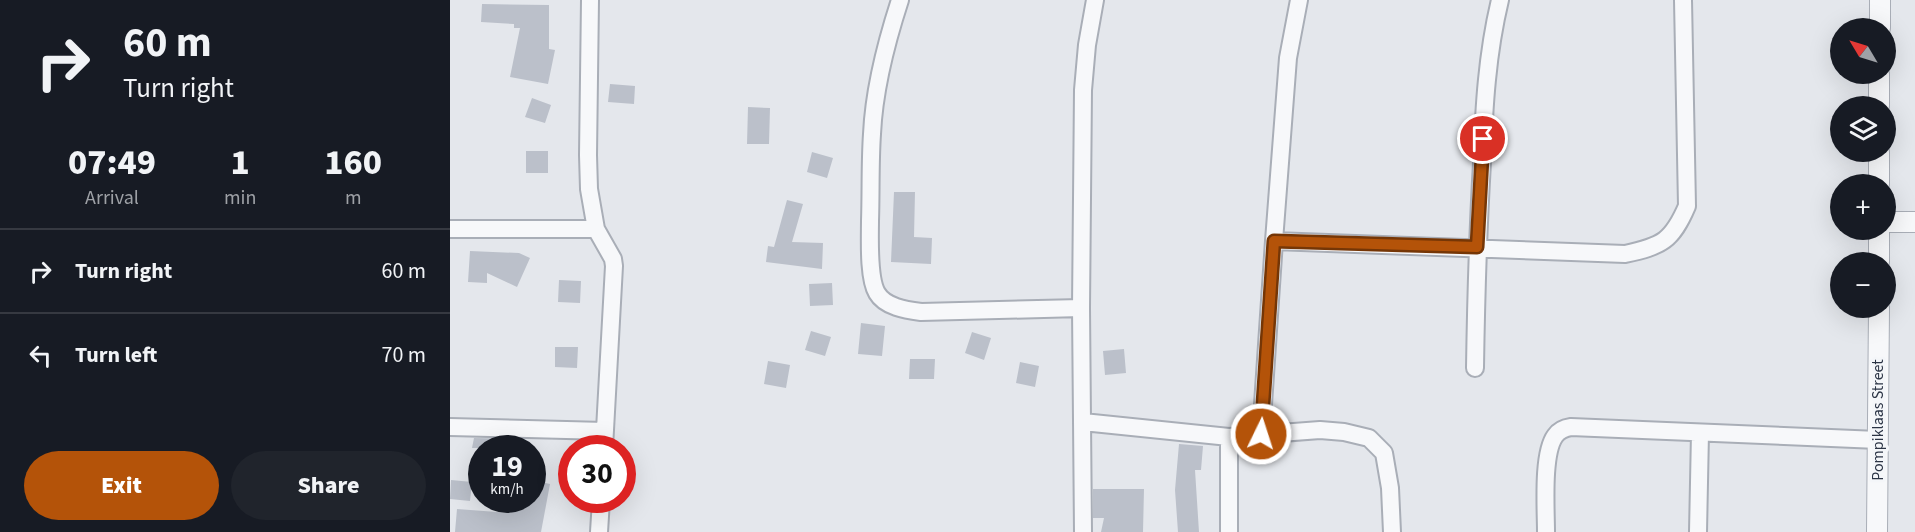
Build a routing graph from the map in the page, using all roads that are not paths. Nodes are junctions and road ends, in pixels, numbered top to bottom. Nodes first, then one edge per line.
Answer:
1 (590, 0) edge
2 (900, 0) edge
3 (1095, 0) edge
4 (1299, 0) edge
5 (1500, 0) edge
6 (1683, 0) edge
7 (1880, 0) edge
8 (1880, 18) edge
9 (1896, 222) edge
10 (1915, 222) edge
11 (450, 229) edge
12 (596, 229) junction
13 (1274, 241) junction
14 (1477, 247) junction
15 (1081, 308) junction
16 (1878, 318) edge
17 (1475, 368) dead end
18 (1083, 422) junction
19 (450, 427) edge
20 (605, 431) junction
21 (1700, 433) junction
22 (1261, 434) junction
23 (605, 435) edge
24 (1229, 437) junction
25 (1878, 440) junction
26 (600, 513) edge
27 (599, 532) edge
28 (1083, 532) edge
29 (1229, 532) edge
30 (1392, 532) edge
31 (1546, 532) edge
32 (1698, 532) edge
33 (1877, 532) edge

1 - 12 street
2 - 15 street
3 - 15 street
4 - 13 street
5 - 14 street
6 - 14 street
7 - 8 street
9 - 10 street
11 - 12 street
12 - 20 street
13 - 14 street
13 - 22 street
14 - 17 street
15 - 18 street
16 - 25 street, Pompiklaas Street
18 - 24 street
18 - 28 street
19 - 20 street
20 - 23 street
21 - 25 street
21 - 31 street
21 - 32 street
22 - 24 street
22 - 30 street
24 - 29 street
25 - 33 street, Pompiklaas Street
26 - 27 street

